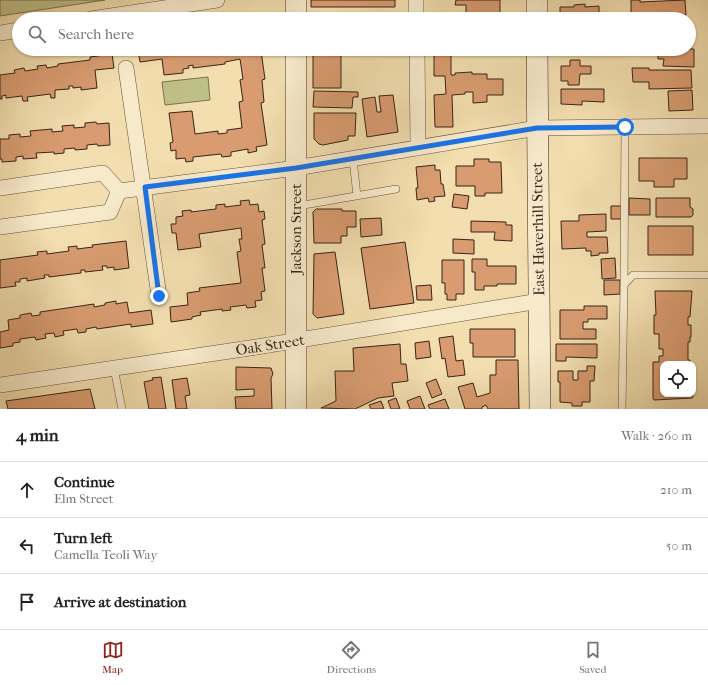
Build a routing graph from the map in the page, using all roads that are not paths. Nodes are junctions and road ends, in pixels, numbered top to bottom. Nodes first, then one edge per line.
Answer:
1 (217, 0) edge
2 (296, 0) edge
3 (416, 0) edge
4 (537, 0) edge
5 (138, 12) edge
6 (296, 12) edge
7 (416, 12) edge
8 (537, 12) edge
9 (12, 31) edge
10 (0, 33) edge
11 (296, 56) edge
12 (417, 56) edge
13 (537, 56) edge
14 (126, 68) dead end
15 (708, 126) edge
16 (625, 127) junction
17 (537, 128) junction
18 (418, 148) junction
19 (353, 159) junction
20 (296, 168) junction
21 (145, 187) junction
22 (0, 188) edge
23 (396, 189) dead end
24 (119, 191) junction
25 (357, 196) junction
26 (296, 206) junction
27 (0, 227) edge
28 (708, 275) edge
29 (624, 285) junction
30 (159, 296) dead end
31 (539, 301) junction
32 (296, 340) junction
33 (114, 368) junction
34 (0, 385) edge
35 (122, 409) edge
36 (296, 409) edge
37 (540, 409) edge
38 (622, 409) edge

1 - 5 street
2 - 6 main road
3 - 7 street
4 - 8 main road
9 - 10 street
11 - 20 main road, Jackson Street
12 - 18 street
13 - 17 main road, East Haverhill Street
14 - 21 street
15 - 16 street
16 - 17 street
16 - 29 lane
17 - 18 street
17 - 31 main road, East Haverhill Street
18 - 19 street
19 - 20 street
19 - 25 lane
20 - 21 street
20 - 26 main road, Jackson Street
21 - 24 street
21 - 30 street
22 - 24 street
23 - 25 lane
24 - 27 street
25 - 26 lane
26 - 32 main road, Jackson Street
28 - 29 lane
29 - 38 lane
31 - 32 street, Oak Street
31 - 37 main road, East Haverhill Street
32 - 33 street, Oak Street
32 - 36 main road, Jackson Street
33 - 34 street, Oak Street
33 - 35 lane

